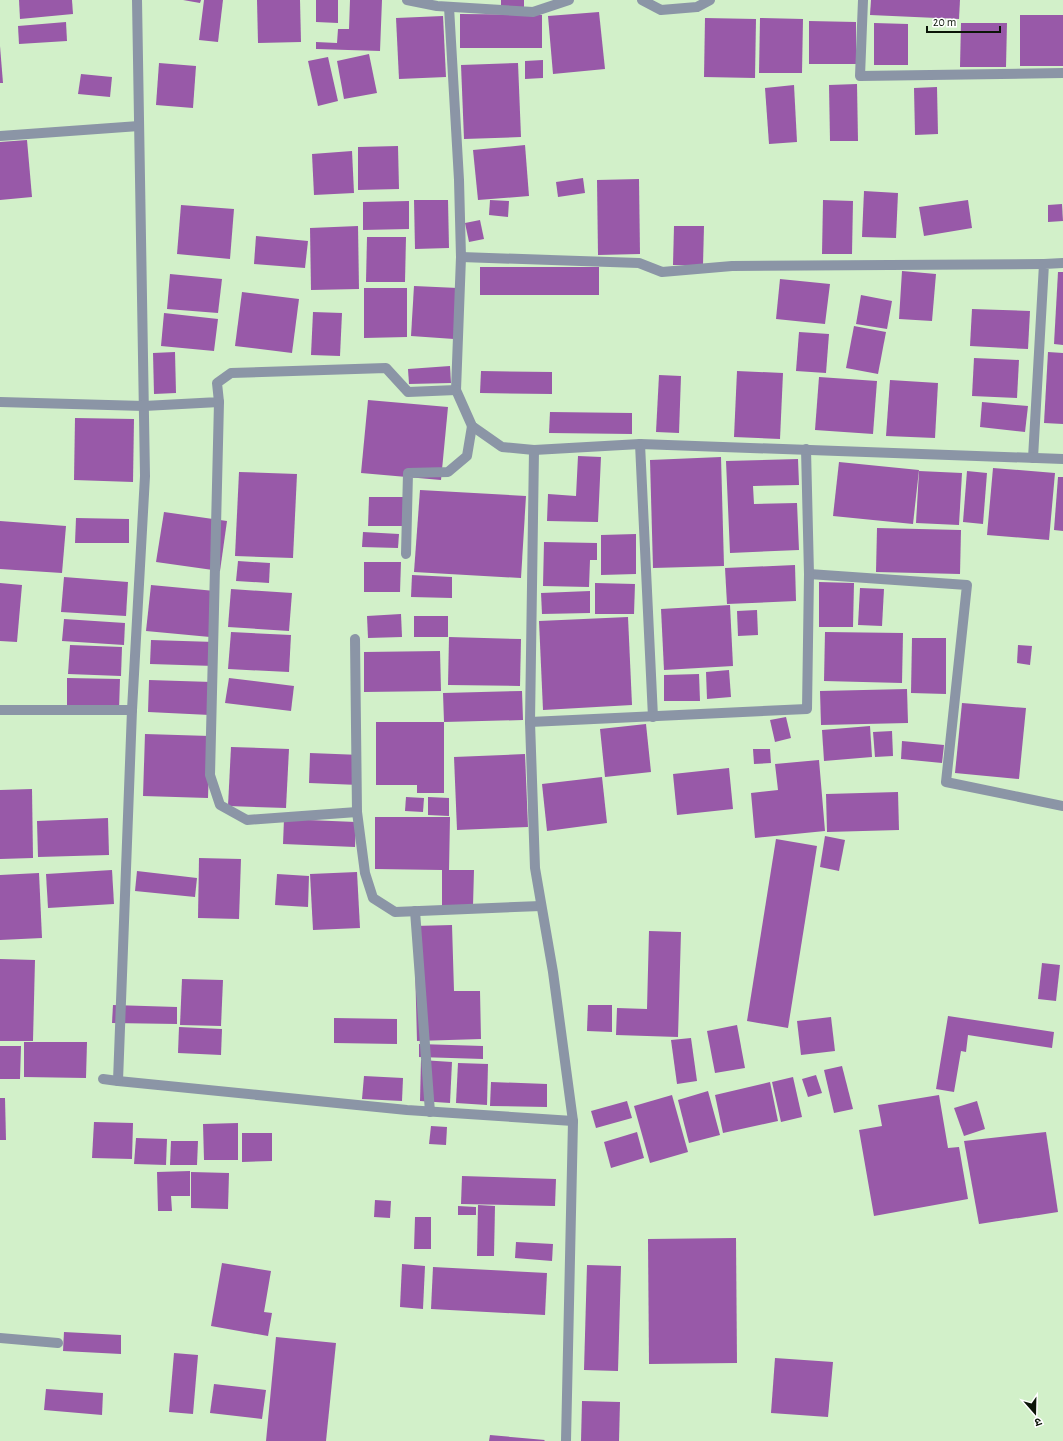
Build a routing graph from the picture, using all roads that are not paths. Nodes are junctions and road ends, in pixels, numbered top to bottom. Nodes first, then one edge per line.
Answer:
1 (137, 0) edge
2 (407, 0) edge
3 (568, 0) edge
4 (642, 0) edge
5 (710, 0) edge
6 (863, 0) edge
7 (449, 7) junction
8 (1063, 73) edge
9 (139, 126) junction
10 (0, 136) edge
11 (461, 257) junction
12 (1063, 263) edge
13 (1044, 264) junction
14 (456, 390) junction
15 (0, 402) edge
16 (219, 402) junction
17 (144, 406) junction
18 (472, 426) junction
19 (640, 444) junction
20 (806, 449) junction
21 (534, 450) junction
22 (1033, 458) junction
23 (1063, 459) edge
24 (406, 554) dead end
25 (809, 574) junction
26 (355, 639) dead end
27 (0, 710) edge
28 (132, 710) junction
29 (653, 717) junction
30 (530, 722) junction
31 (1063, 806) edge
32 (357, 812) junction
33 (541, 906) junction
34 (415, 911) junction
35 (103, 1079) dead end
36 (118, 1081) junction
37 (430, 1112) junction
38 (573, 1121) junction
39 (0, 1338) edge
40 (58, 1343) dead end
41 (566, 1441) edge

1 - 9 street
2 - 7 street
3 - 7 street
4 - 5 street
6 - 8 street
7 - 11 street
9 - 10 street
9 - 17 street
11 - 13 street
11 - 14 street
12 - 13 street
13 - 22 street
14 - 16 street
14 - 18 street
15 - 17 street
16 - 17 street
16 - 32 street
17 - 28 street
18 - 21 street
18 - 24 street
19 - 20 street
19 - 21 street
19 - 29 street
20 - 22 street
20 - 25 street
21 - 30 street
22 - 23 street
25 - 29 street
25 - 31 street
26 - 32 street
27 - 28 street
28 - 36 street
29 - 30 street
30 - 33 street
32 - 34 street
33 - 34 street
33 - 38 street
34 - 37 street
35 - 36 street
36 - 37 street
37 - 38 street
38 - 41 street
39 - 40 street

